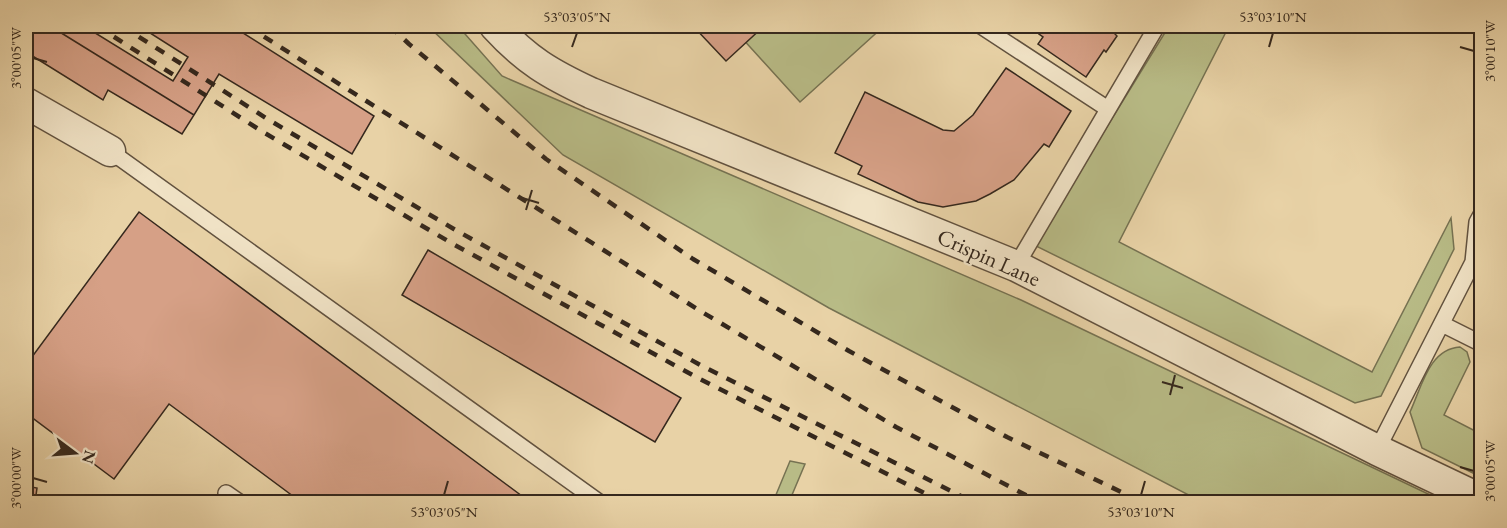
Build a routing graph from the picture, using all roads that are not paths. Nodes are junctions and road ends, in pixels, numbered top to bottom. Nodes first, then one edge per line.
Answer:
1 (495, 26) edge
2 (981, 26) edge
3 (1157, 26) edge
4 (26, 103) edge
5 (1108, 109) junction
6 (110, 151) joint
7 (1482, 213) edge
8 (1016, 266) junction
9 (1442, 324) junction
10 (1482, 344) edge
11 (1377, 450) junction
12 (226, 493) dead end
13 (1482, 500) edge
14 (239, 502) edge
15 (599, 502) edge

1 - 8 street, Crispin Lane
2 - 5 lane
3 - 5 lane
4 - 6 street
5 - 8 lane
6 - 15 lane
7 - 9 lane
8 - 11 street, Crispin Lane
9 - 10 lane
9 - 11 lane
11 - 13 street, Crispin Lane
12 - 14 lane

